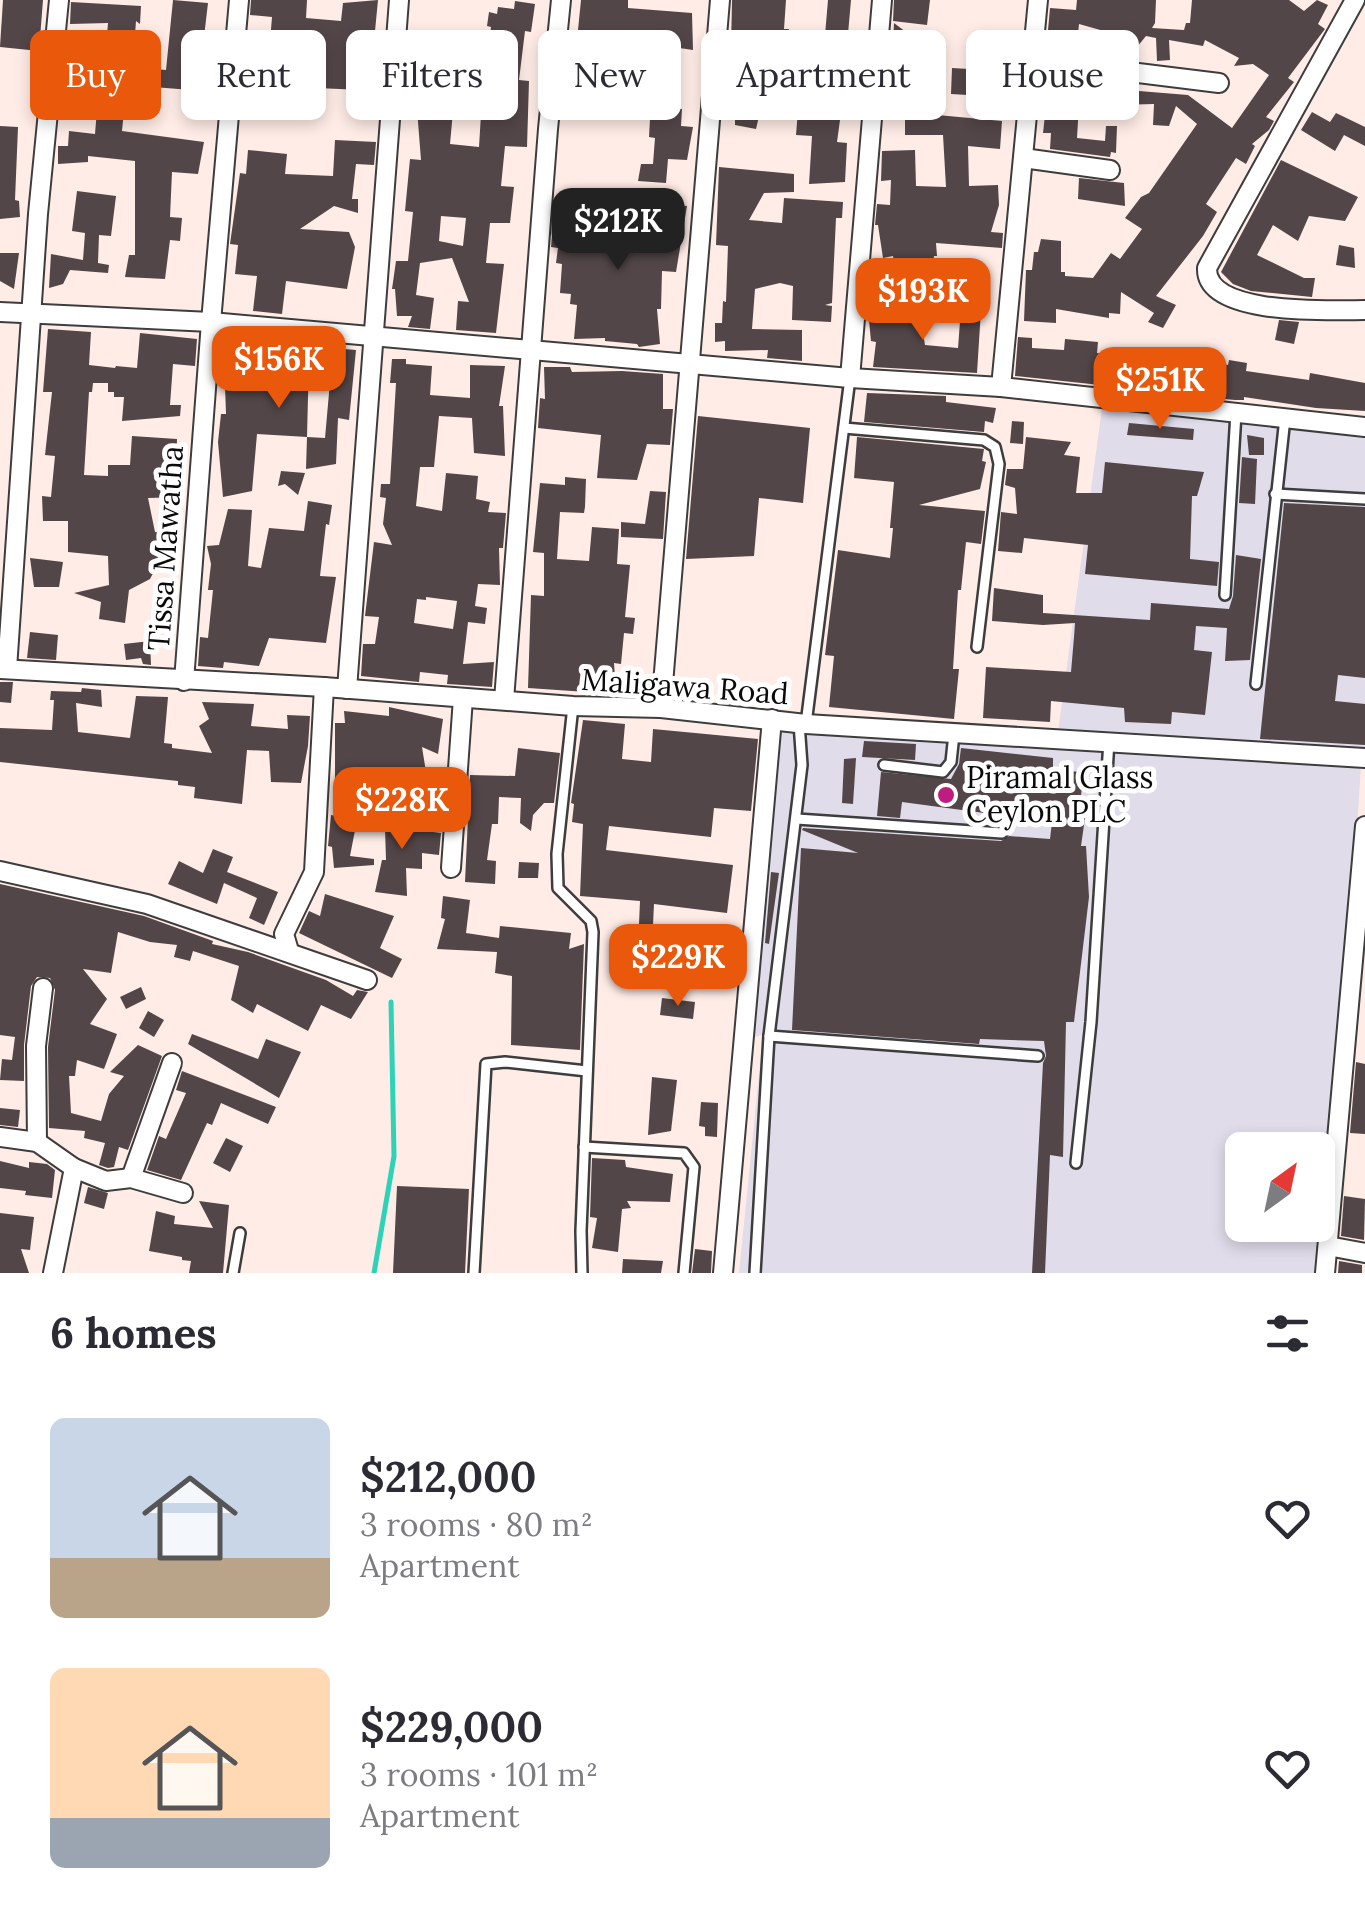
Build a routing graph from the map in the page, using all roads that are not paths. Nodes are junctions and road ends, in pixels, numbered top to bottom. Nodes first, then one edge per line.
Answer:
1 (59, 0) edge
2 (239, 0) edge
3 (398, 0) edge
4 (561, 0) edge
5 (720, 0) edge
6 (882, 0) edge
7 (1038, 0) edge
8 (1355, 0) edge
9 (1035, 30) edge
10 (1139, 73) edge
11 (1219, 83) dead end
12 (1026, 120) edge
13 (1023, 158) junction
14 (1110, 170) dead end
15 (1365, 310) edge
16 (0, 312) edge
17 (33, 314) junction
18 (210, 322) junction
19 (372, 335) junction
20 (530, 350) junction
21 (689, 362) junction
22 (850, 378) junction
23 (1002, 387) junction
24 (1236, 412) junction
25 (1285, 418) junction
26 (1365, 427) edge
27 (844, 428) junction
28 (1274, 494) junction
29 (1365, 500) edge
30 (1224, 596) dead end
31 (978, 648) dead end
32 (4, 669) edge
33 (184, 681) junction
34 (1256, 684) dead end
35 (324, 687) junction
36 (346, 688) junction
37 (462, 698) junction
38 (504, 700) junction
39 (573, 706) junction
40 (661, 708) junction
41 (772, 719) junction
42 (803, 724) junction
43 (954, 734) junction
44 (1108, 742) junction
45 (1365, 758) edge
46 (884, 765) dead end
47 (797, 819) junction
48 (1365, 826) edge
49 (1002, 833) dead end
50 (452, 868) dead end
51 (0, 871) edge
52 (289, 951) junction
53 (367, 980) dead end
54 (44, 988) dead end
55 (769, 1036) junction
56 (1356, 1042) edge
57 (1038, 1056) dead end
58 (172, 1063) dead end
59 (587, 1071) junction
60 (0, 1137) edge
61 (37, 1142) junction
62 (584, 1147) junction
63 (1076, 1163) dead end
64 (74, 1168) junction
65 (131, 1178) junction
66 (183, 1194) dead end
67 (240, 1232) dead end
68 (1328, 1246) junction
69 (1365, 1253) edge
70 (53, 1273) edge
71 (233, 1273) edge
72 (474, 1273) edge
73 (582, 1273) edge
74 (684, 1273) edge
75 (723, 1273) edge
76 (755, 1273) edge
77 (1326, 1273) edge

1 - 17 street
2 - 18 street, Tissa Mawatha
3 - 19 street
4 - 20 street
5 - 21 street
6 - 22 street
7 - 9 street
8 - 15 street
10 - 11 street
12 - 13 street
13 - 14 street
13 - 23 street
16 - 17 street
17 - 18 street
17 - 32 street
18 - 19 street
18 - 33 street, Tissa Mawatha
19 - 20 street
19 - 36 street
20 - 21 street
20 - 38 street
21 - 22 street
21 - 40 street
22 - 23 street
22 - 27 lane
23 - 24 street
24 - 25 street
24 - 30 lane
25 - 26 street
25 - 28 lane
27 - 31 lane
27 - 42 lane
28 - 29 lane
28 - 34 lane
32 - 33 street, Maligawa Road
33 - 35 street, Maligawa Road
35 - 36 street, Maligawa Road
35 - 52 street
36 - 37 street, Maligawa Road
37 - 38 street, Maligawa Road
37 - 50 street
38 - 39 street, Maligawa Road
39 - 40 street, Maligawa Road
39 - 59 lane
40 - 41 street, Maligawa Road
41 - 42 street, Maligawa Road
41 - 75 street
42 - 43 street, Maligawa Road
42 - 47 lane
43 - 44 street, Maligawa Road
43 - 46 lane
44 - 45 street, Maligawa Road
44 - 63 lane
47 - 49 lane
47 - 55 lane
48 - 56 street
51 - 52 street
52 - 53 street
54 - 61 street
55 - 57 lane
55 - 76 lane
56 - 68 street
58 - 65 street
59 - 62 lane
59 - 72 lane
60 - 61 street
61 - 64 street
62 - 73 lane
62 - 74 lane
64 - 65 street
64 - 70 street
65 - 66 street
67 - 71 lane
68 - 69 street
68 - 77 street

